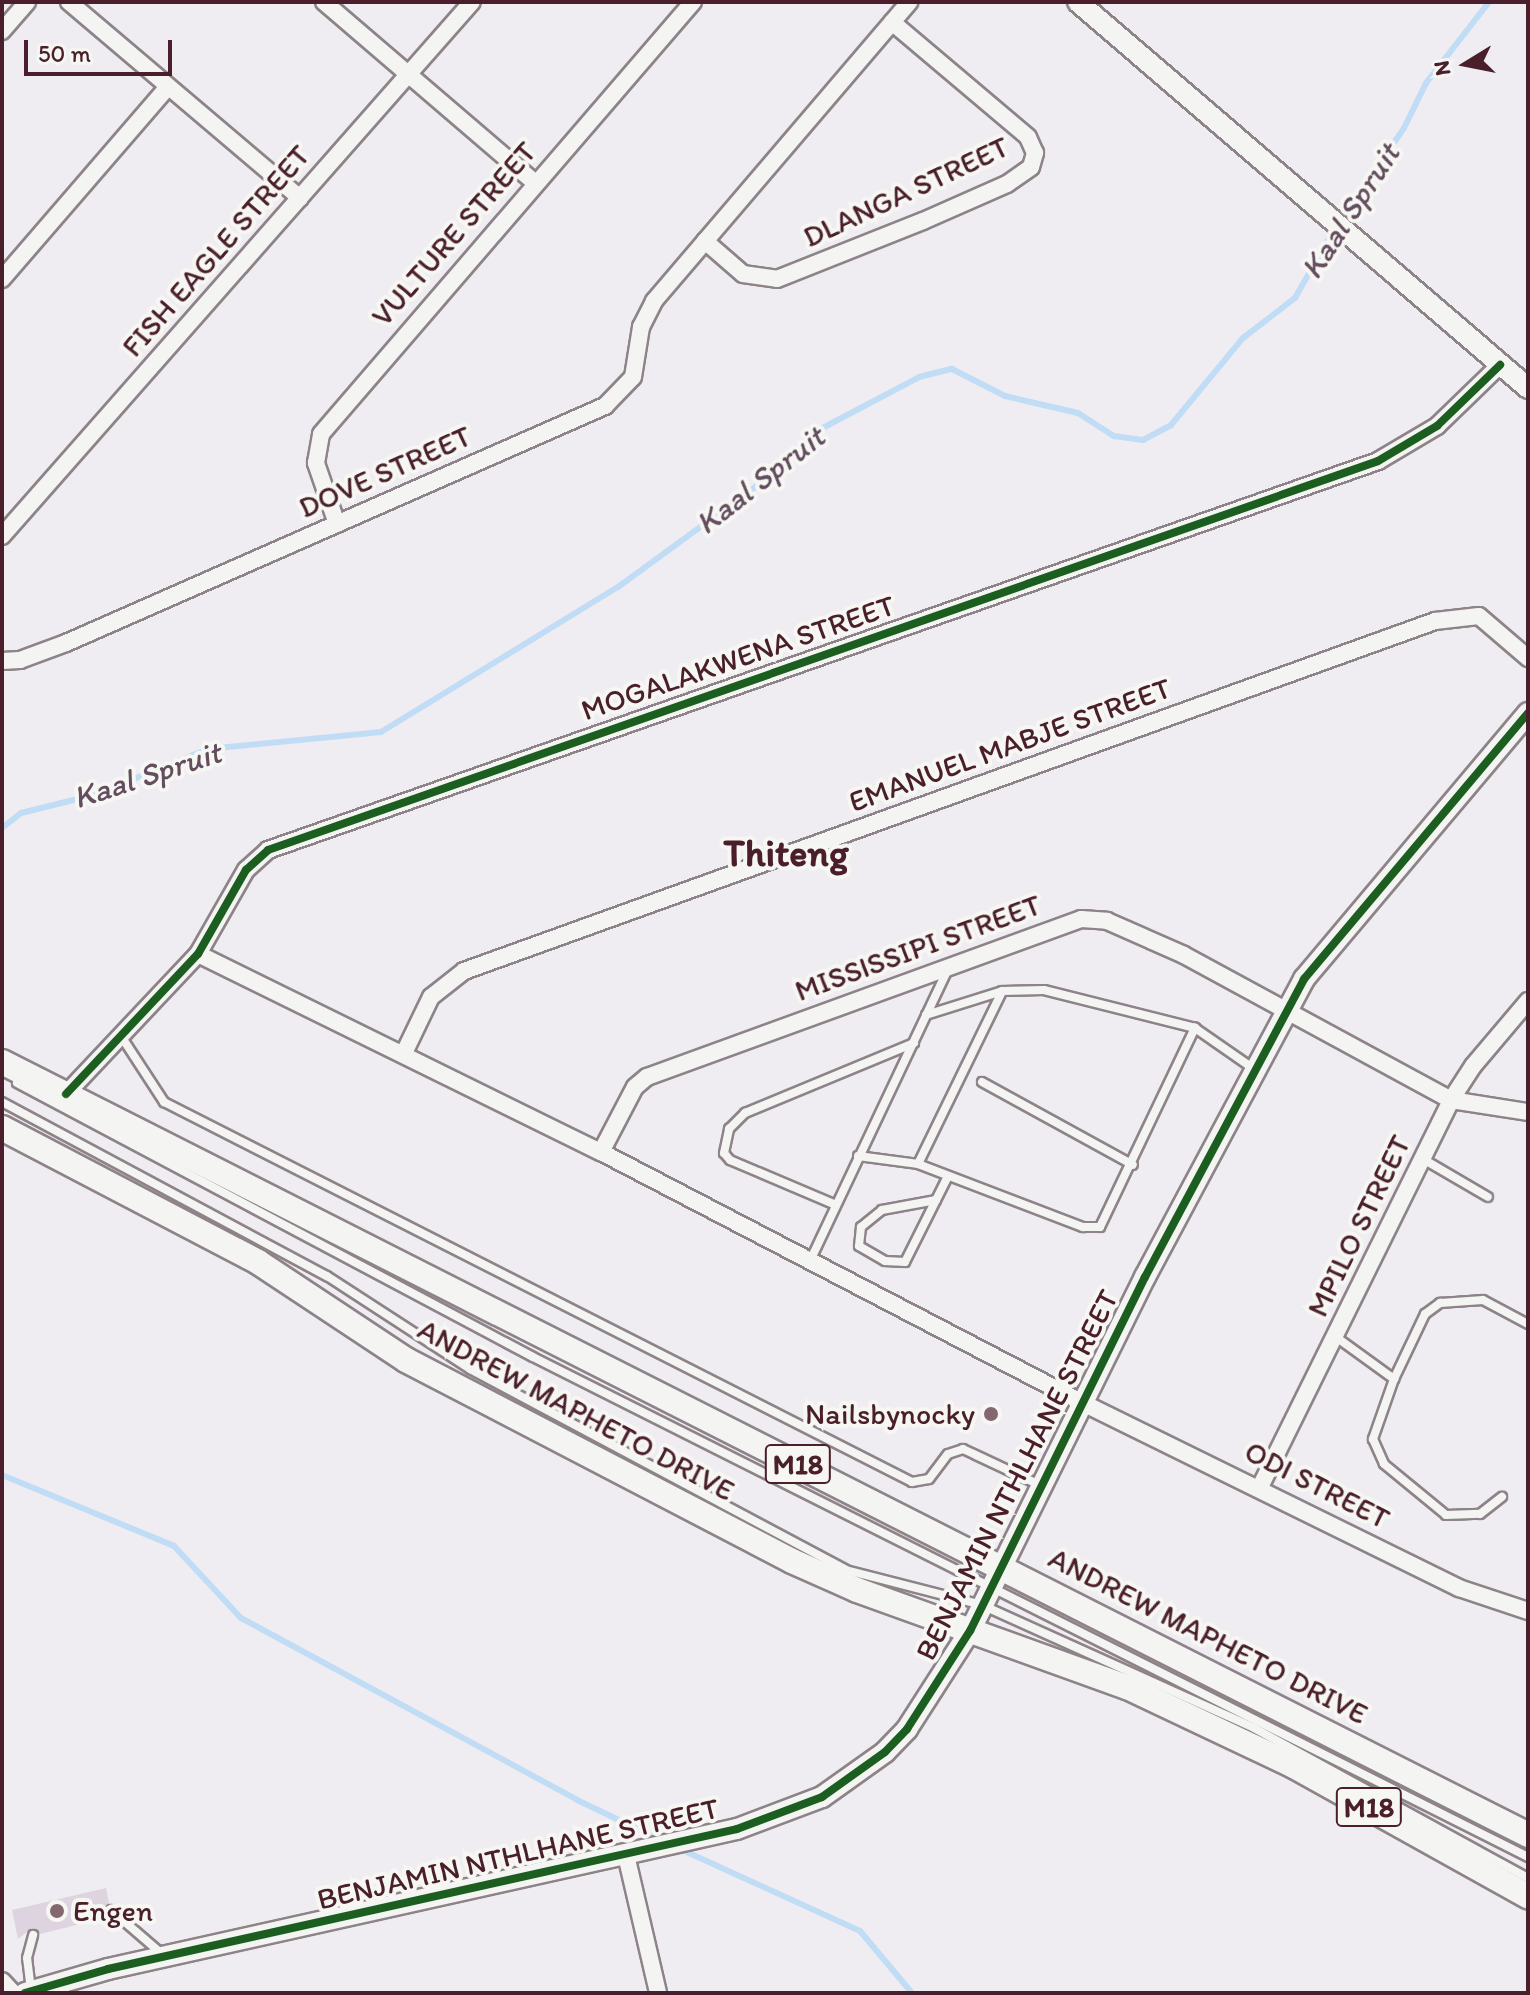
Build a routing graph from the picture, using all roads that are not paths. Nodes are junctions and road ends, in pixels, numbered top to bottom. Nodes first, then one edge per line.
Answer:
1 (27, 2) edge
2 (69, 2) edge
3 (324, 2) edge
4 (472, 2) edge
5 (693, 2) edge
6 (909, 2) edge
7 (1078, 2) edge
8 (892, 22) junction
9 (2, 31) edge
10 (408, 74) junction
11 (168, 87) junction
12 (535, 183) junction
13 (300, 198) junction
14 (705, 241) junction
15 (2, 279) edge
16 (1500, 365) junction
17 (1528, 388) edge
18 (337, 524) junction
19 (2, 536) edge
20 (1528, 658) edge
21 (2, 661) edge
22 (1528, 713) edge
23 (198, 954) junction
24 (949, 966) junction
25 (1002, 991) junction
26 (1528, 1001) edge
27 (1285, 1010) junction
28 (926, 1015) junction
29 (1195, 1028) junction
30 (121, 1036) junction
31 (914, 1043) junction
32 (404, 1053) junction
33 (2, 1062) edge
34 (1254, 1069) junction
35 (2, 1075) edge
36 (982, 1082) dead end
37 (66, 1094) junction
38 (1451, 1100) junction
39 (2, 1102) edge
40 (1528, 1112) edge
41 (2, 1128) edge
42 (601, 1152) junction
43 (858, 1156) junction
44 (1423, 1159) junction
45 (918, 1164) junction
46 (1133, 1165) junction
47 (948, 1176) junction
48 (1488, 1197) dead end
49 (936, 1200) junction
50 (836, 1205) junction
51 (810, 1261) junction
52 (1528, 1324) edge
53 (1336, 1337) junction
54 (1394, 1379) junction
55 (1083, 1403) junction
56 (1041, 1485) junction
57 (1260, 1487) junction
58 (1502, 1497) dead end
59 (992, 1586) junction
60 (1528, 1611) edge
61 (970, 1631) junction
62 (1528, 1835) edge
63 (632, 1854) junction
64 (1528, 1857) edge
65 (1528, 1878) edge
66 (1528, 1896) edge
67 (111, 1910) dead end
68 (33, 1935) dead end
69 (164, 1957) junction
70 (2, 1981) edge
71 (23, 1992) edge
72 (658, 1993) edge

1 - 9 street
2 - 11 street
3 - 10 street
4 - 10 street, FISH EAGLE STREET
5 - 12 street, VULTURE STREET
6 - 8 street, DOVE STREET
7 - 16 street
8 - 14 street, DOVE STREET
8 - 14 street, DLANGA STREET
10 - 12 street
10 - 13 street, FISH EAGLE STREET
11 - 13 street
11 - 15 street
12 - 18 street, VULTURE STREET
13 - 19 street, FISH EAGLE STREET
14 - 18 street, DOVE STREET
16 - 17 street
16 - 23 street, MOGALAKWENA STREET
18 - 21 street, DOVE STREET
20 - 32 street, EMANUEL MABJE STREET
22 - 27 street, BENJAMIN NTHLHANE STREET
23 - 30 street, MOGALAKWENA STREET
23 - 32 street, ODI STREET
24 - 27 street, MISSISSIPI STREET
24 - 28 lane
24 - 42 street, MISSISSIPI STREET
25 - 28 lane
25 - 29 lane
25 - 45 lane
26 - 38 street, MPILO STREET
27 - 34 street, BENJAMIN NTHLHANE STREET
27 - 38 street, MISSISSIPI STREET
28 - 31 lane
29 - 34 lane
29 - 46 lane
30 - 37 street, MOGALAKWENA STREET
30 - 56 lane
31 - 43 lane
31 - 50 lane
32 - 42 street, ODI STREET
33 - 37 main road, ANDREW MAPHETO DRIVE / M18
34 - 55 street, BENJAMIN NTHLHANE STREET
35 - 59 lane
36 - 46 lane
37 - 59 main road, ANDREW MAPHETO DRIVE / M18
38 - 40 street, MISSISSIPI STREET
38 - 44 street, MPILO STREET
39 - 59 lane
41 - 61 main road, ANDREW MAPHETO DRIVE / M18
42 - 51 street, ODI STREET
43 - 45 lane
43 - 50 lane
44 - 48 lane
44 - 53 street, MPILO STREET
45 - 47 lane
46 - 47 lane
47 - 49 lane
49 - 49 lane
50 - 51 lane
51 - 55 street, ODI STREET
52 - 54 lane
53 - 54 lane
53 - 57 street, MPILO STREET
54 - 58 lane
55 - 56 street, BENJAMIN NTHLHANE STREET
55 - 57 street, ODI STREET
56 - 59 street, BENJAMIN NTHLHANE STREET
57 - 60 street, ODI STREET
59 - 61 street, BENJAMIN NTHLHANE STREET
59 - 62 main road, ANDREW MAPHETO DRIVE / M18
59 - 64 lane
59 - 65 lane
61 - 63 street, BENJAMIN NTHLHANE STREET
61 - 66 main road, ANDREW MAPHETO DRIVE / M18
63 - 69 street, BENJAMIN NTHLHANE STREET
63 - 72 street
67 - 69 lane
68 - 71 lane
69 - 71 street, BENJAMIN NTHLHANE STREET
70 - 71 street

